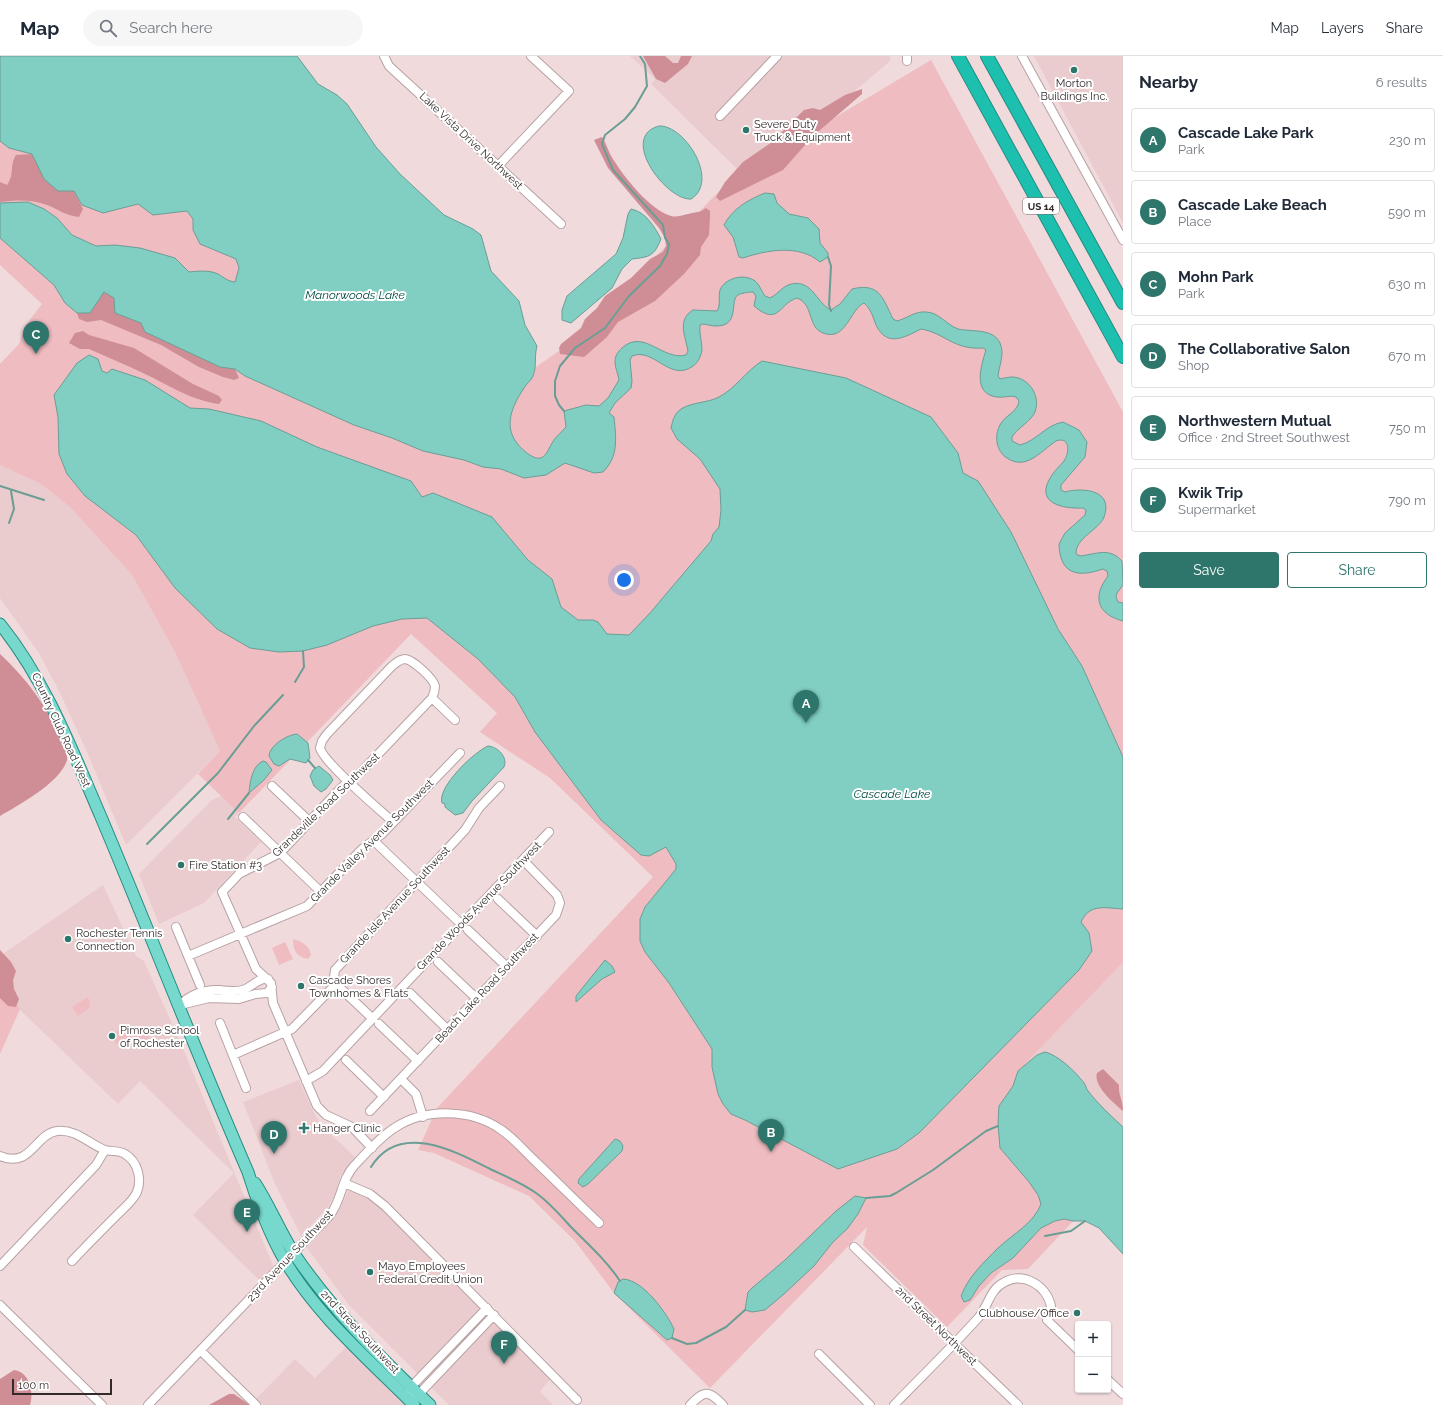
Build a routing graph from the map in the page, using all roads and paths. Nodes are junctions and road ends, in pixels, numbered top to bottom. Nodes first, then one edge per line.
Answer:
1 (384, 56) edge
2 (531, 56) edge
3 (777, 56) edge
4 (958, 56) edge
5 (987, 56) edge
6 (1022, 56) edge
7 (720, 116) dead end
8 (498, 166) junction
9 (561, 224) dead end
10 (1123, 240) edge
11 (1123, 303) edge
12 (1123, 357) edge
13 (0, 624) edge
14 (432, 698) junction
15 (455, 720) dead end
16 (460, 753) dead end
17 (350, 781) junction
18 (272, 786) dead end
19 (500, 786) dead end
20 (243, 817) dead end
21 (309, 821) junction
22 (393, 822) junction
23 (549, 832) dead end
24 (374, 841) junction
25 (280, 853) junction
26 (523, 860) junction
27 (417, 882) junction
28 (321, 892) junction
29 (498, 899) dead end
30 (461, 924) junction
31 (176, 927) dead end
32 (468, 930) dead end
33 (241, 934) junction
34 (537, 936) junction
35 (188, 956) junction
36 (438, 962) dead end
37 (507, 968) junction
38 (256, 969) junction
39 (268, 979) junction
40 (258, 982) junction
41 (336, 984) junction
42 (200, 985) dead end
43 (272, 987) junction
44 (410, 993) dead end
45 (263, 994) junction
46 (224, 995) junction
47 (477, 999) junction
48 (273, 1002) junction
49 (180, 1005) junction
50 (376, 1021) junction
51 (220, 1023) dead end
52 (448, 1030) junction
53 (286, 1033) junction
54 (233, 1055) junction
55 (346, 1060) dead end
56 (418, 1062) junction
57 (401, 1079) junction
58 (306, 1081) junction
59 (246, 1088) dead end
60 (384, 1097) junction
61 (370, 1111) dead end
62 (423, 1117) junction
63 (372, 1148) junction
64 (105, 1150) junction
65 (0, 1156) edge
66 (344, 1183) junction
67 (599, 1223) dead end
68 (854, 1247) dead end
69 (290, 1258) junction
70 (72, 1261) dead end
71 (0, 1266) edge
72 (0, 1305) edge
73 (487, 1308) junction
74 (494, 1315) junction
75 (954, 1343) junction
76 (1075, 1347) edge
77 (201, 1352) junction
78 (819, 1354) dead end
79 (1111, 1383) edge
80 (415, 1390) junction
81 (1123, 1394) edge
82 (577, 1400) dead end
83 (410, 1402) edge
84 (102, 1405) edge
85 (148, 1405) edge
86 (256, 1405) edge
87 (430, 1405) edge
88 (690, 1405) edge
89 (723, 1405) edge
90 (870, 1405) edge
91 (894, 1405) edge
92 (1018, 1405) edge

1 - 8 street, Lake Vista Drive Northwest
2 - 8 street
3 - 7 street
4 - 12 highway, US 14
5 - 11 highway, US 14
6 - 10 street
8 - 9 street, Lake Vista Drive Northwest
13 - 49 main road, Country Club Road West
14 - 15 street
14 - 17 street, Grandeville Road Southwest
14 - 17 street
16 - 22 street, Grande Valley Avenue Southwest
17 - 21 street, Grandeville Road Southwest
17 - 22 street
18 - 21 street
19 - 27 street, Grande Isle Avenue Southwest
20 - 25 street
21 - 25 street, Grandeville Road Southwest
22 - 24 street, Grande Valley Avenue Southwest
23 - 26 street, Grande Woods Avenue Southwest
24 - 27 street
24 - 28 street, Grande Valley Avenue Southwest
25 - 28 street
25 - 33 street, Grandeville Road Southwest
26 - 30 street, Grande Woods Avenue Southwest
26 - 34 street, Beach Lake Road Southwest
27 - 30 street
27 - 41 street, Grande Isle Avenue Southwest
28 - 33 street, Grande Valley Avenue Southwest
29 - 34 street
30 - 50 street, Grande Woods Avenue Southwest
31 - 35 street
32 - 37 street
33 - 35 street, Grande Valley Avenue Southwest
33 - 38 street, Grandeville Road Southwest
34 - 37 street, Beach Lake Road Southwest
35 - 42 street
36 - 47 street
37 - 47 street, Beach Lake Road Southwest
38 - 39 street, Grandeville Road Southwest
38 - 40 street, Grandeville Road Southwest
39 - 40 street
39 - 43 street, Grandeville Road Southwest
40 - 45 street, Grandeville Road Southwest
40 - 46 street
41 - 50 street
41 - 53 street
43 - 45 street
43 - 48 street, Grandeville Road Southwest
44 - 52 street
45 - 46 street
45 - 48 street, Grandeville Road Southwest
46 - 49 street
47 - 52 street, Beach Lake Road Southwest
48 - 53 street, Grandeville Road Southwest
49 - 69 main road, 2nd Street Southwest
50 - 56 street
50 - 58 street, Grande Woods Avenue Southwest
51 - 54 street
52 - 56 street, Beach Lake Road Southwest
53 - 54 street
53 - 58 street, Grandeville Road Southwest
54 - 59 street
55 - 60 street
56 - 57 street, Beach Lake Road Southwest
57 - 60 street, Beach Lake Road Southwest
57 - 62 street
58 - 63 street, Grandeville Road Southwest
60 - 61 street, Beach Lake Road Southwest
62 - 63 street, 23rd Avenue Southwest
62 - 67 street, 23rd Avenue Southwest
63 - 66 street, 23rd Avenue Southwest
64 - 65 street
64 - 70 street
64 - 71 street
66 - 69 street, 23rd Avenue Southwest
66 - 73 street
68 - 75 street, 2nd Street Northwest
69 - 77 street, 23rd Avenue Southwest
69 - 80 main road, 2nd Street Southwest
69 - 83 main road, 2nd Street Southwest
72 - 84 street
73 - 74 street
73 - 80 street
74 - 80 street
74 - 82 street
75 - 76 street
75 - 91 street
75 - 92 street, 2nd Street Northwest
77 - 85 street, 23rd Avenue Southwest
77 - 86 street
78 - 90 street
79 - 81 street
80 - 83 street
80 - 87 main road, 2nd Street Southwest
88 - 89 street

